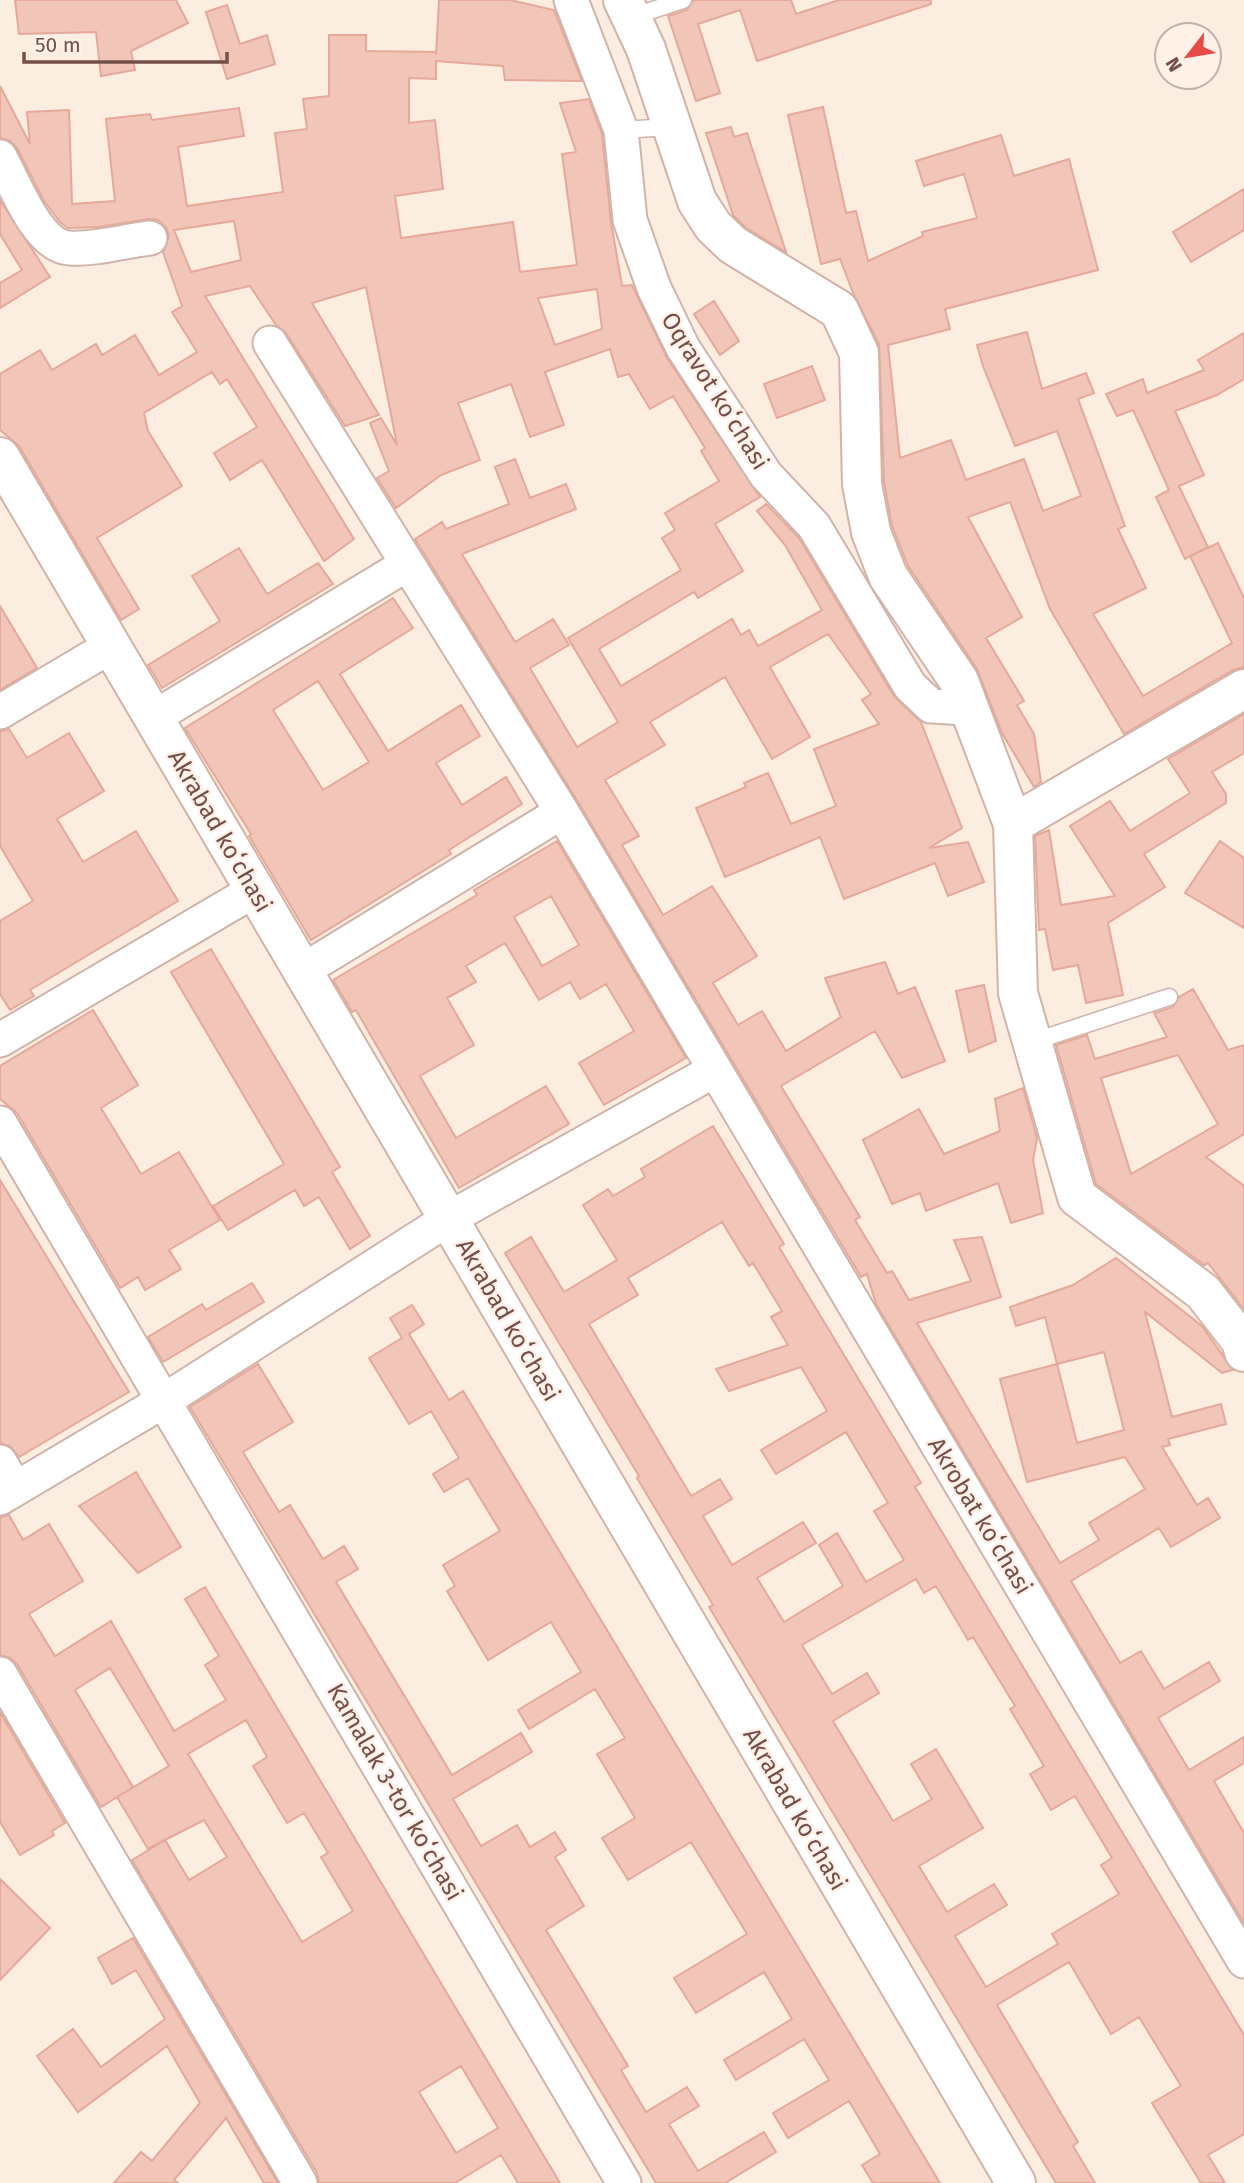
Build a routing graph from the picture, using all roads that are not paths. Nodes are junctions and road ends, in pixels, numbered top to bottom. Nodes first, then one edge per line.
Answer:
1 (571, 0) edge
2 (683, 0) edge
3 (628, 8) edge
4 (672, 127) junction
5 (621, 130) junction
6 (0, 156) edge
7 (150, 238) dead end
8 (270, 343) dead end
9 (0, 457) edge
10 (406, 565) junction
11 (111, 646) junction
12 (1244, 689) edge
13 (970, 708) junction
14 (0, 712) edge
15 (153, 718) junction
16 (562, 812) junction
17 (1013, 824) junction
18 (255, 890) junction
19 (302, 971) junction
20 (1169, 997) dead end
21 (0, 1040) edge
22 (1032, 1042) junction
23 (715, 1070) junction
24 (0, 1123) edge
25 (448, 1219) junction
26 (1244, 1352) edge
27 (165, 1400) junction
28 (5, 1482) edge
29 (0, 1674) edge
30 (1244, 1961) edge
31 (300, 2183) edge
32 (624, 2183) edge
33 (1016, 2183) edge

1 - 5 street, Oqravot koʻchasi
2 - 3 lane
3 - 4 street
4 - 5 lane
4 - 13 street
5 - 13 street, Oqravot koʻchasi
6 - 7 street
8 - 10 street, Akrobat koʻchasi
9 - 11 street, Akrabad koʻchasi
10 - 15 street
10 - 16 street, Akrobat koʻchasi
11 - 14 street
11 - 15 street, Akrabad koʻchasi
12 - 17 street
13 - 17 street
15 - 18 street, Akrabad koʻchasi
16 - 19 street
16 - 23 street, Akrobat koʻchasi
17 - 22 street
18 - 19 street, Akrabad koʻchasi
18 - 21 street
19 - 25 street, Akrabad koʻchasi
20 - 22 lane
22 - 26 street
23 - 25 street
23 - 30 street, Akrobat koʻchasi
24 - 27 street, Kamalak 3-tor koʻchasi
25 - 27 street
25 - 33 street, Akrabad koʻchasi
27 - 28 street
27 - 32 street, Kamalak 3-tor koʻchasi
29 - 31 street

